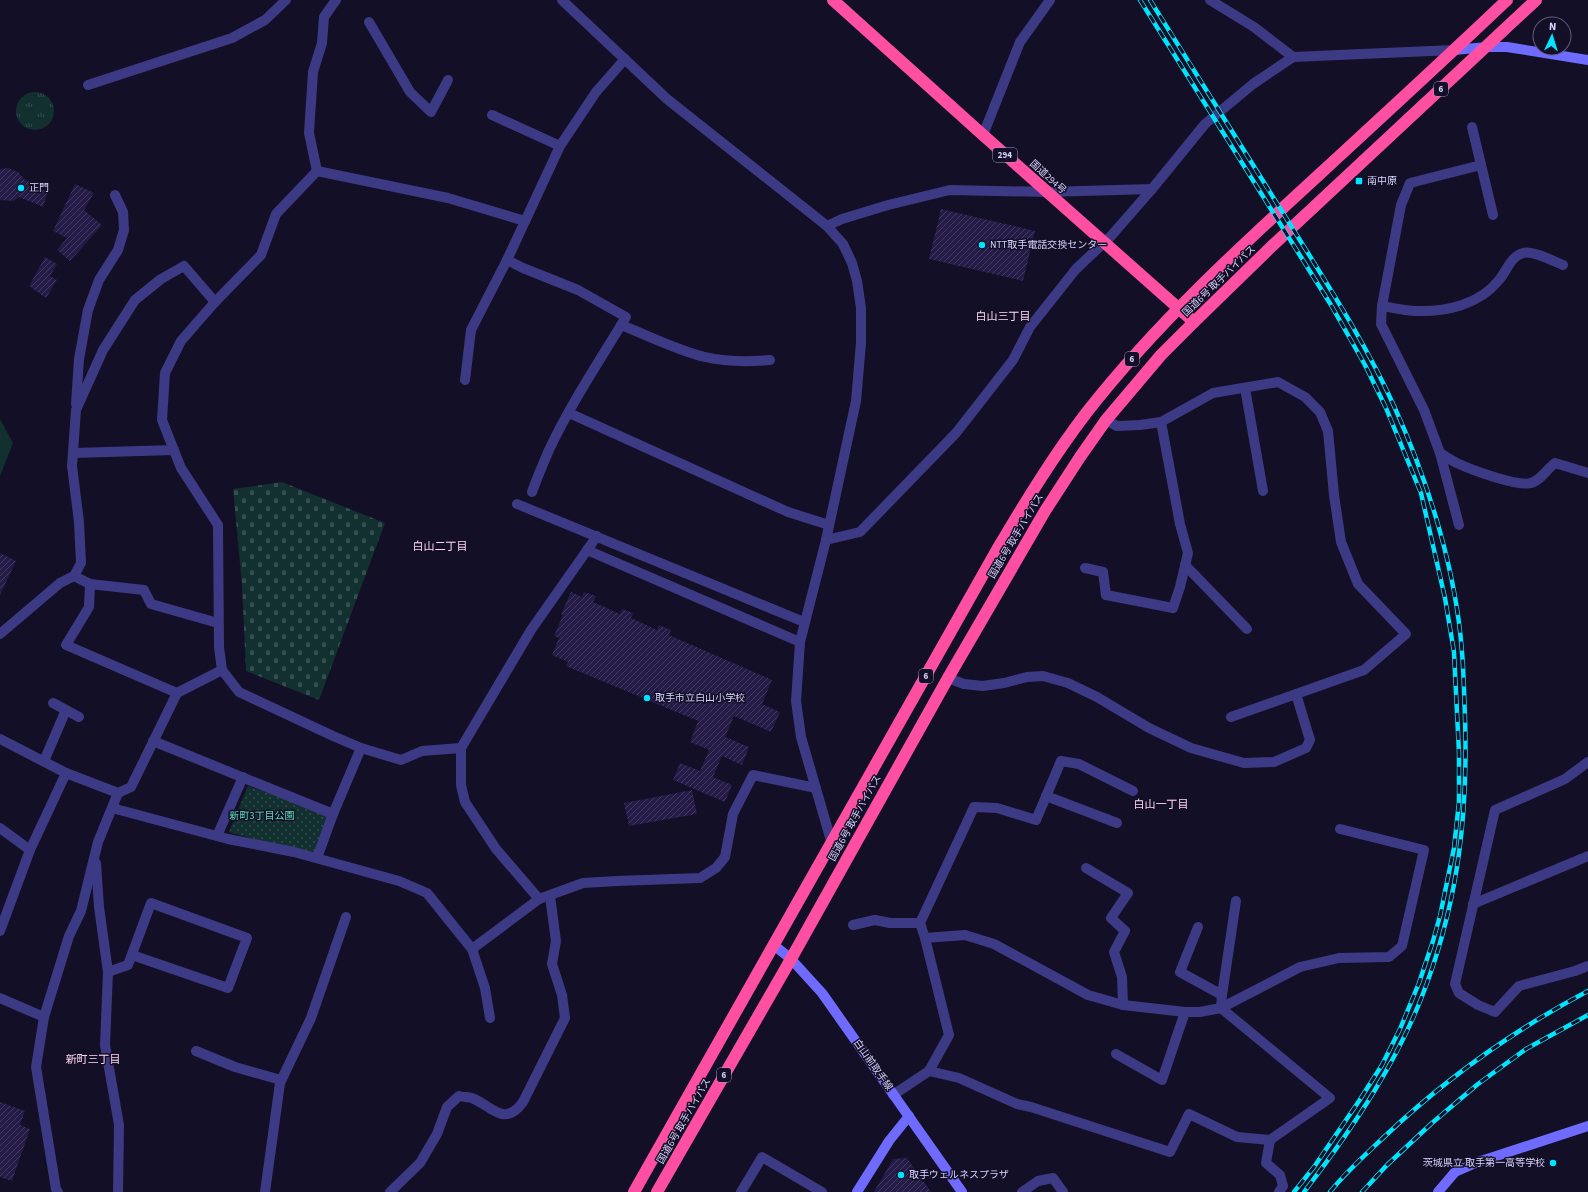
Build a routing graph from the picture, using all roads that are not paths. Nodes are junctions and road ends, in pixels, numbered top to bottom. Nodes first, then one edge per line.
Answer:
1 (286, 0) edge
2 (336, 0) edge
3 (562, 0) edge
4 (833, 0) edge
5 (1050, 0) edge
6 (1210, 0) edge
7 (1507, 0) edge
8 (1536, 0) edge
9 (369, 22) dead end
10 (1487, 47) junction
11 (1454, 50) junction
12 (1293, 57) junction
13 (625, 59) junction
14 (1588, 60) edge
15 (448, 80) dead end
16 (88, 85) dead end
17 (492, 115) dead end
18 (1472, 128) dead end
19 (983, 135) junction
20 (560, 146) junction
21 (1481, 166) junction
22 (317, 171) junction
23 (1152, 189) junction
24 (1047, 192) junction
25 (115, 195) dead end
26 (1493, 215) dead end
27 (525, 220) junction
28 (828, 226) junction
29 (1105, 243) junction
30 (507, 260) junction
31 (1563, 265) dead end
32 (215, 302) junction
33 (1382, 306) junction
34 (1179, 308) junction
35 (1194, 322) junction
36 (621, 325) junction
37 (770, 360) dead end
38 (465, 380) dead end
39 (1245, 388) junction
40 (76, 410) junction
41 (569, 413) junction
42 (1106, 420) junction
43 (1161, 422) junction
44 (174, 450) junction
45 (73, 453) junction
46 (1440, 453) junction
47 (1588, 472) edge
48 (1263, 491) dead end
49 (532, 492) dead end
50 (517, 504) dead end
51 (829, 525) junction
52 (1459, 525) dead end
53 (597, 536) junction
54 (826, 540) junction
55 (587, 550) junction
56 (1185, 565) junction
57 (1085, 568) dead end
58 (74, 576) junction
59 (90, 584) junction
60 (804, 622) junction
61 (218, 623) junction
62 (1247, 629) dead end
63 (0, 634) edge
64 (800, 642) junction
65 (222, 670) junction
66 (948, 678) junction
67 (177, 693) junction
68 (1296, 694) junction
69 (53, 703) dead end
70 (66, 710) junction
71 (79, 717) dead end
72 (1231, 717) dead end
73 (0, 739) edge
74 (153, 741) junction
75 (361, 748) junction
76 (461, 748) junction
77 (44, 761) junction
78 (1588, 762) edge
79 (66, 772) junction
80 (243, 778) junction
81 (816, 788) junction
82 (1133, 791) dead end
83 (118, 793) junction
84 (1046, 796) junction
85 (112, 808) junction
86 (333, 814) junction
87 (1117, 823) dead end
88 (0, 828) edge
89 (1340, 829) dead end
90 (217, 836) junction
91 (832, 844) junction
92 (30, 850) junction
93 (95, 854) junction
94 (1588, 856) edge
95 (317, 858) junction
96 (1086, 868) dead end
97 (550, 896) junction
98 (539, 898) junction
99 (1236, 901) dead end
100 (1473, 904) junction
101 (3, 916) edge
102 (346, 917) dead end
103 (920, 923) junction
104 (853, 925) dead end
105 (1198, 927) dead end
106 (0, 931) edge
107 (925, 938) junction
108 (774, 946) junction
109 (472, 949) junction
110 (132, 955) junction
111 (791, 959) junction
112 (1588, 966) edge
113 (108, 972) junction
114 (1222, 995) junction
115 (0, 998) edge
116 (1123, 1005) junction
117 (1221, 1008) junction
118 (1185, 1012) junction
119 (44, 1017) junction
120 (490, 1018) dead end
121 (196, 1051) dead end
122 (1116, 1054) dead end
123 (929, 1071) junction
124 (281, 1080) junction
125 (893, 1095) junction
126 (909, 1116) junction
127 (1586, 1130) edge
128 (1270, 1140) junction
129 (58, 1192) edge
130 (118, 1192) edge
131 (265, 1192) edge
132 (390, 1192) edge
133 (634, 1192) edge
134 (657, 1192) edge
135 (741, 1192) edge
136 (822, 1192) edge
137 (856, 1192) edge
138 (962, 1192) edge
139 (1022, 1192) edge
140 (1063, 1192) edge
141 (1279, 1192) edge
142 (1438, 1192) edge

1 - 16 street
2 - 22 street
3 - 13 street
4 - 19 highway, 国道294号 / 294
5 - 19 street
6 - 12 street
7 - 11 highway, 国道6号 取手バイパス / 6
8 - 10 highway, 国道6号 取手バイパス / 6
9 - 15 street
10 - 11 street
10 - 14 street
10 - 35 highway, 国道6号 取手バイパス / 6
11 - 12 street
11 - 34 highway, 国道6号 取手バイパス / 6
12 - 23 street
13 - 20 street
13 - 28 street
17 - 20 street
18 - 21 street
19 - 24 highway, 国道294号 / 294
20 - 27 street
21 - 26 street
21 - 33 street
22 - 27 street
22 - 32 street
23 - 24 street
23 - 29 street
24 - 28 street
24 - 29 highway, 国道294号 / 294
25 - 40 street
27 - 30 street
28 - 51 street
29 - 34 highway, 国道294号 / 294
29 - 54 street
30 - 36 street
30 - 38 street
31 - 33 street
32 - 40 street
32 - 44 street
33 - 46 street
34 - 35 highway, 国道294号 / 294
34 - 91 highway, 国道6号 取手バイパス / 6
35 - 42 highway, 国道6号 取手バイパス / 6
36 - 37 street
36 - 41 street
39 - 43 street
39 - 48 street
39 - 68 street
40 - 45 street
41 - 49 street
41 - 51 street
42 - 43 street
42 - 66 highway, 国道6号 取手バイパス / 6
43 - 56 street
44 - 45 street
44 - 61 street
45 - 58 street
46 - 47 street
46 - 52 street
50 - 53 street
51 - 54 street
53 - 55 street
53 - 60 street
54 - 60 street
55 - 64 street
55 - 76 street
56 - 57 street
56 - 62 street
58 - 59 street
58 - 63 street
59 - 61 street
59 - 67 street
60 - 64 street
61 - 65 street
64 - 81 street
65 - 67 street
65 - 75 street
66 - 68 street
66 - 111 highway, 国道6号 取手バイパス / 6
67 - 74 street
68 - 72 street
69 - 70 street
70 - 71 street
70 - 77 street
73 - 77 street
74 - 80 street
74 - 83 street
75 - 76 street
75 - 86 street
76 - 98 street
77 - 79 street
78 - 100 street
79 - 83 street
79 - 92 street
80 - 86 street
80 - 90 street
81 - 91 street
81 - 97 street
82 - 84 street
83 - 85 street
84 - 87 street
84 - 103 street
85 - 90 street
85 - 93 street
86 - 95 street
88 - 92 street
89 - 117 street
90 - 95 street
91 - 108 highway, 国道6号 取手バイパス / 6
92 - 101 street
93 - 113 street
93 - 119 street
94 - 100 street
95 - 109 street
96 - 116 street
97 - 98 street
97 - 132 street
98 - 109 street
99 - 114 street
100 - 112 street
101 - 106 street
102 - 124 street
103 - 104 street
103 - 107 street
105 - 114 street
107 - 116 street
107 - 123 street
108 - 111 street, 白山前取手線
108 - 133 highway, 国道6号 取手バイパス / 6
109 - 120 street
110 - 110 street
110 - 113 street
111 - 125 street, 白山前取手線
111 - 134 highway, 国道6号 取手バイパス / 6
113 - 130 street
114 - 117 street
115 - 119 street
116 - 118 street
117 - 118 street
117 - 128 street
118 - 122 street
119 - 129 street
121 - 124 street
123 - 125 street
123 - 128 street
124 - 131 street
125 - 126 street, 白山前取手線
126 - 137 street
126 - 138 street, 白山前取手線
127 - 142 street
128 - 141 street
135 - 136 street
139 - 140 street

